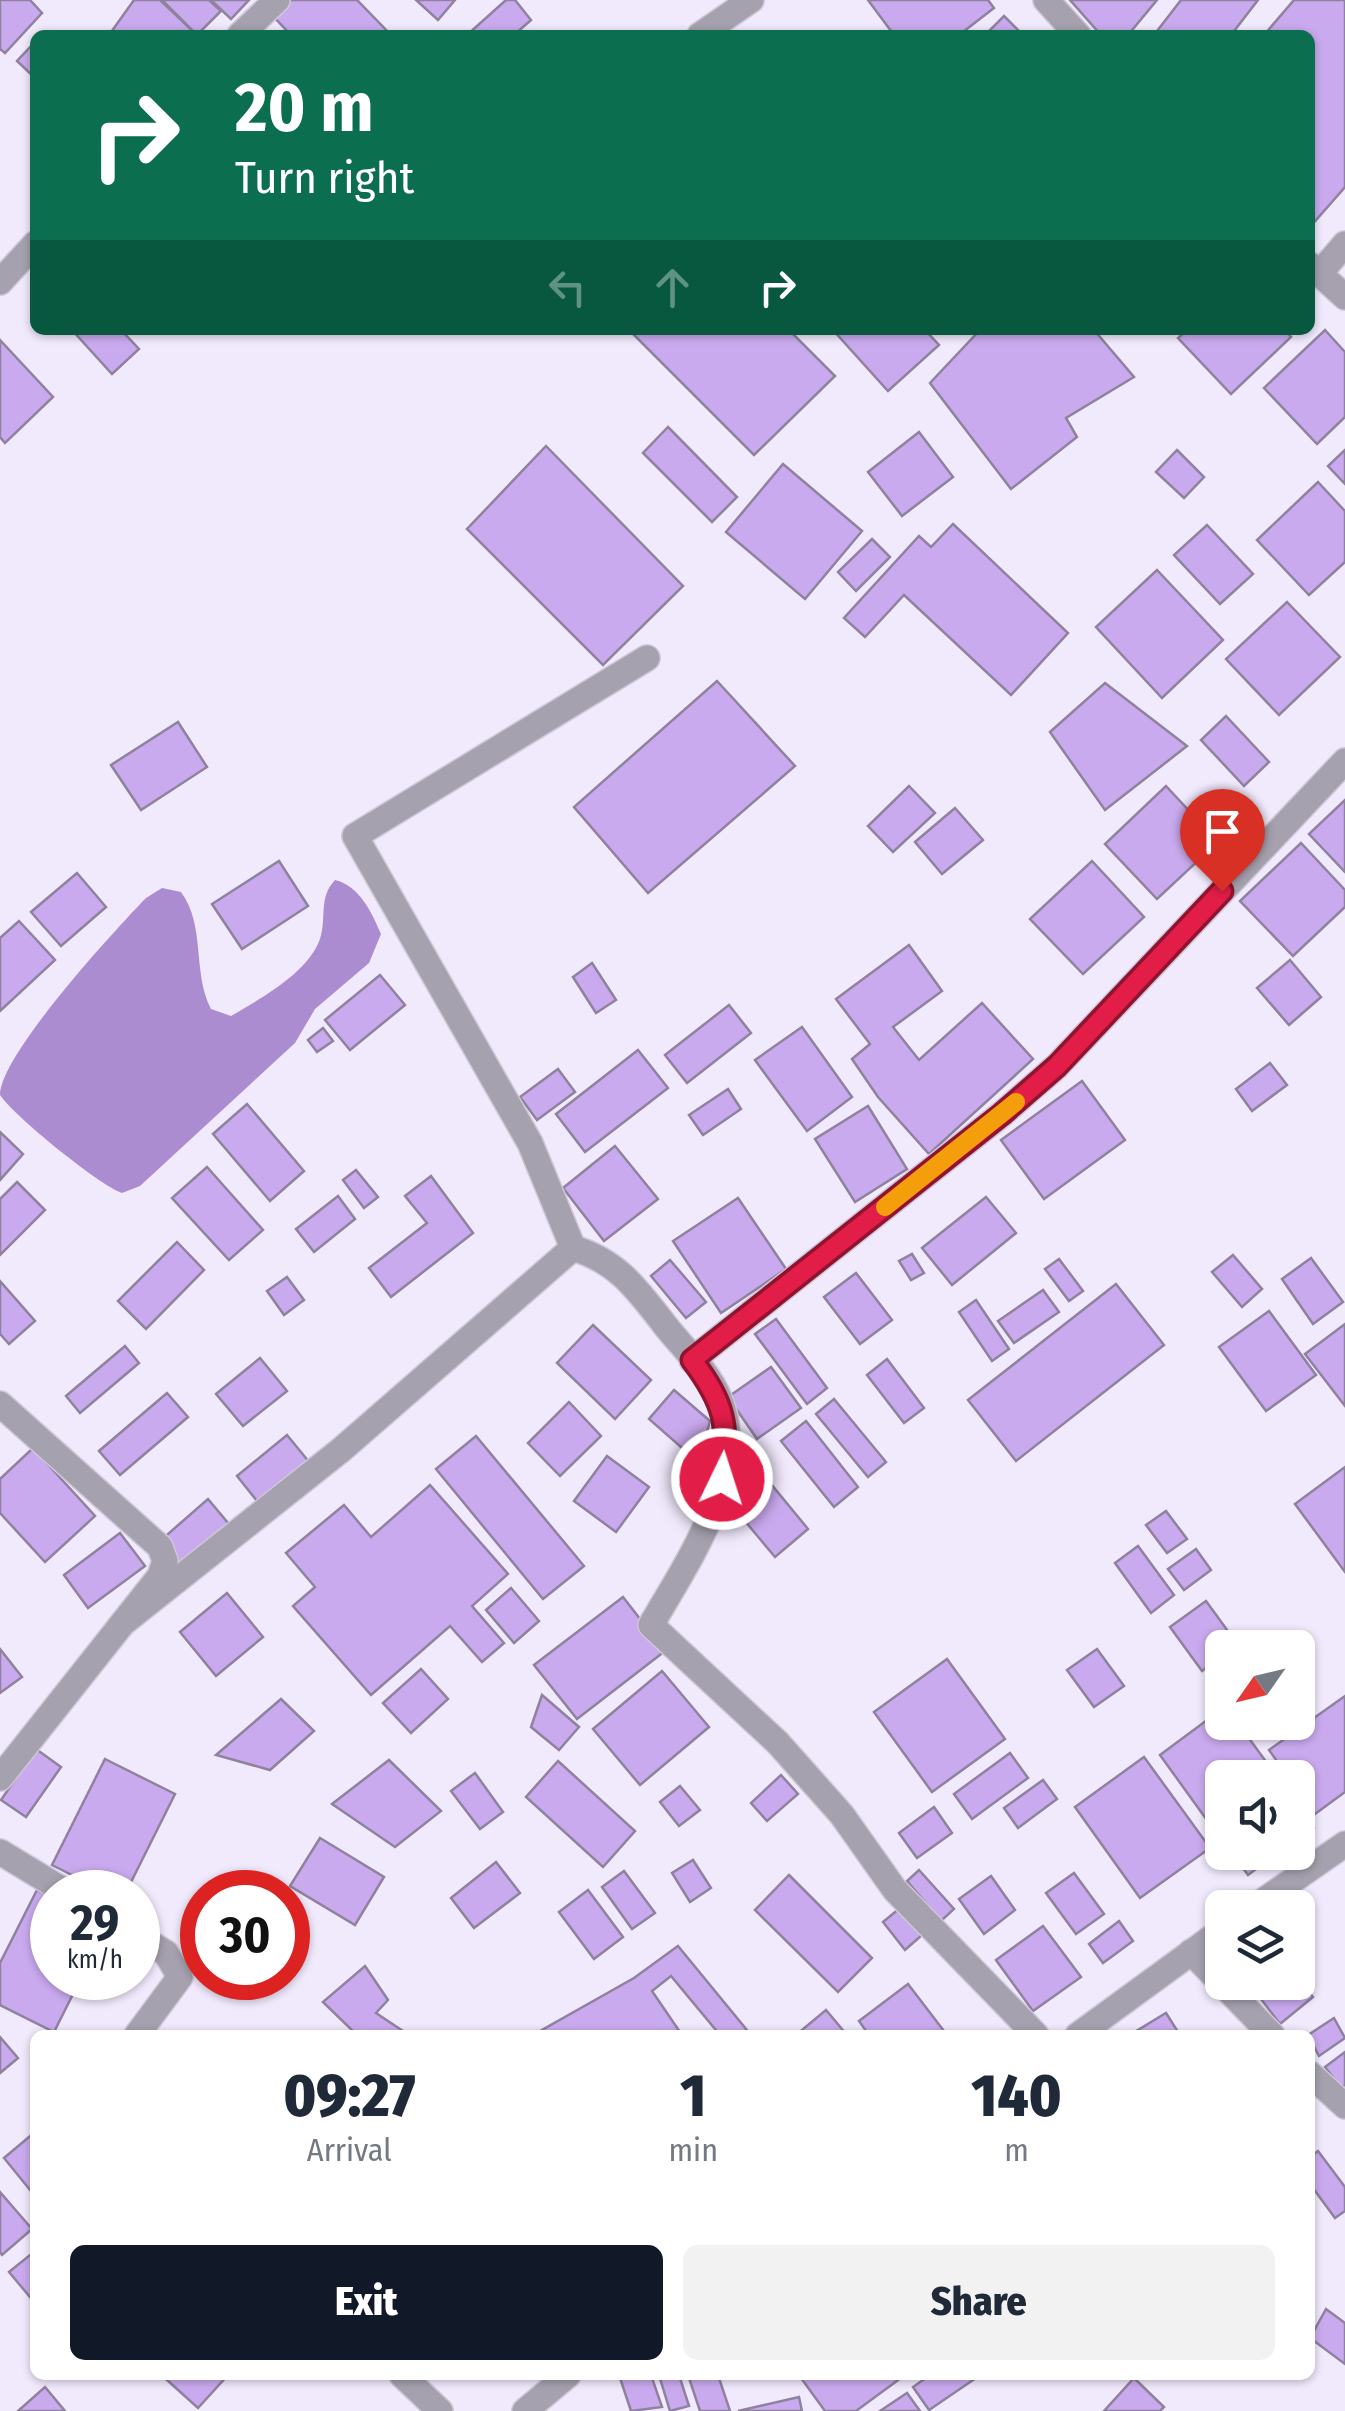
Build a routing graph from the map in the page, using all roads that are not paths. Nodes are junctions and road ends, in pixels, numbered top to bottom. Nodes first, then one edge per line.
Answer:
1 (277, 0) edge
2 (750, 0) edge
3 (1046, 0) edge
4 (245, 30) edge
5 (707, 30) edge
6 (1073, 30) edge
7 (1345, 244) edge
8 (30, 249) edge
9 (1315, 268) edge
10 (1315, 270) edge
11 (0, 282) edge
12 (1345, 297) edge
13 (647, 658) dead end
14 (1345, 761) edge
15 (573, 1248) junction
16 (692, 1360) junction
17 (0, 1404) edge
18 (123, 1623) junction
19 (0, 1778) edge
20 (1345, 1844) edge
21 (0, 1852) edge
22 (30, 1870) edge
23 (1279, 1890) edge
24 (1205, 1942) edge
25 (160, 1950) edge
26 (1191, 1952) junction
27 (141, 2030) edge
28 (1031, 2030) edge
29 (1085, 2030) edge
30 (1267, 2030) edge
31 (1315, 2079) edge
32 (1345, 2106) edge
33 (407, 2380) edge
34 (562, 2380) edge
35 (440, 2411) edge
36 (525, 2411) edge

1 - 4 street
2 - 5 street
3 - 6 street
7 - 9 street
8 - 11 street
10 - 12 street
13 - 15 street
14 - 16 street
15 - 16 street
15 - 18 street
16 - 28 street
17 - 18 street
18 - 19 street
20 - 23 street
21 - 22 street
24 - 26 street
25 - 27 street
26 - 29 street
26 - 30 street
31 - 32 street
33 - 35 street
34 - 36 street

